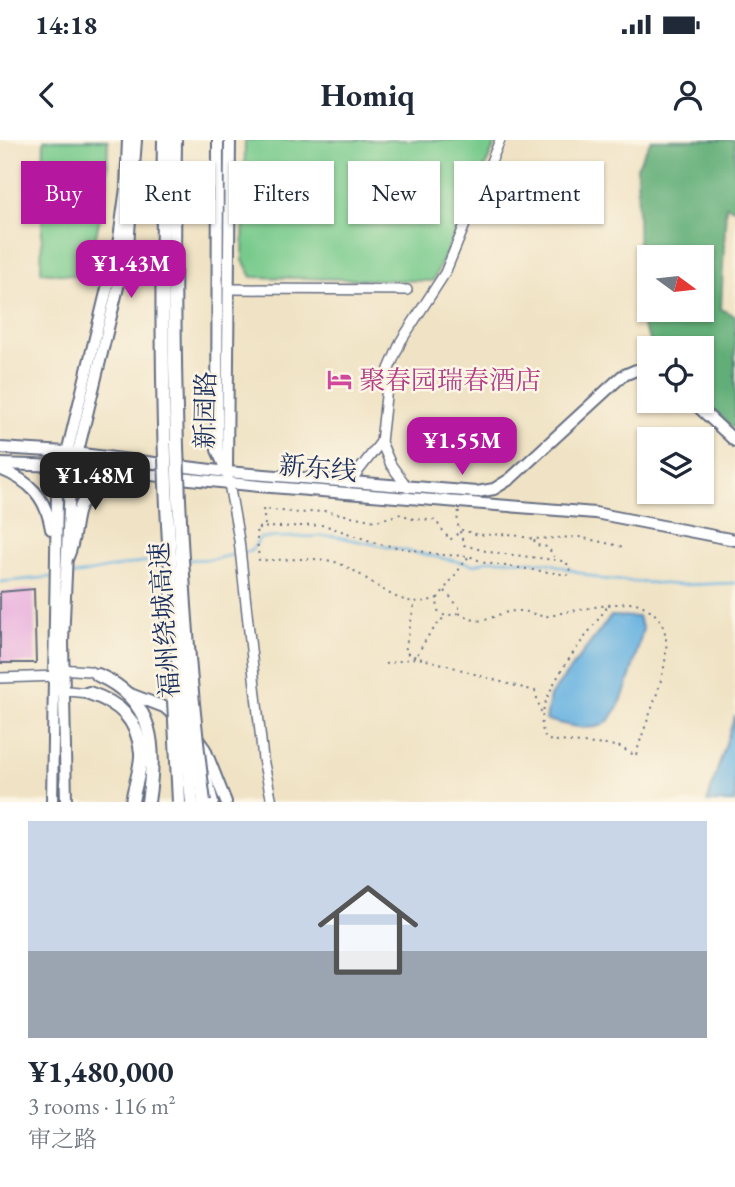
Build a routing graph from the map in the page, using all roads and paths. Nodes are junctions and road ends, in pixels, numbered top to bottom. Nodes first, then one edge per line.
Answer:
1 (128, 140) edge
2 (136, 140) edge
3 (164, 140) edge
4 (175, 140) edge
5 (218, 140) edge
6 (230, 140) edge
7 (500, 140) edge
8 (229, 289) junction
9 (407, 290) dead end
10 (637, 370) edge
11 (705, 413) edge
12 (735, 440) edge
13 (381, 442) junction
14 (0, 449) edge
15 (72, 452) junction
16 (0, 464) edge
17 (68, 467) junction
18 (0, 469) edge
19 (145, 474) junction
20 (228, 477) junction
21 (349, 483) junction
22 (411, 493) junction
23 (460, 502) junction
24 (265, 526) junction
25 (462, 530) junction
26 (533, 539) junction
27 (735, 540) edge
28 (624, 547) dead end
29 (467, 557) junction
30 (555, 559) junction
31 (61, 563) junction
32 (445, 590) junction
33 (438, 598) junction
34 (415, 604) junction
35 (607, 607) junction
36 (173, 608) junction
37 (459, 613) junction
38 (445, 616) junction
39 (415, 658) junction
40 (386, 664) dead end
41 (58, 673) junction
42 (98, 675) joint
43 (0, 678) edge
44 (58, 690) junction
45 (125, 692) junction
46 (89, 693) joint
47 (541, 713) junction
48 (132, 800) edge
49 (52, 802) edge
50 (66, 802) edge
51 (148, 802) edge
52 (179, 802) edge
53 (192, 802) edge
54 (208, 802) edge
55 (226, 802) edge
56 (272, 802) edge

1 - 15 main road
2 - 15 main road
3 - 36 highway, 福州绕城高速, bridge
4 - 54 highway, 福州绕城高速, bridge
5 - 20 main road, 新园路
6 - 8 main road, 新园路
7 - 13 street
8 - 9 street
8 - 20 main road, 新园路
10 - 22 main road, 新东线
11 - 12 main road
13 - 21 street
13 - 22 street
14 - 15 main road
15 - 17 main road
15 - 20 main road
16 - 17 main road
17 - 19 main road
17 - 31 main road
18 - 31 main road
19 - 20 main road
19 - 31 main road
20 - 21 main road, 新东线
20 - 22 main road, 新东线
20 - 56 street
21 - 22 main road, 新东线
22 - 23 main road, 新东线
23 - 25 path
23 - 27 main road, 新东线
24 - 25 path
24 - 29 path
24 - 34 path
25 - 26 path
25 - 30 path
26 - 28 path
26 - 30 path
29 - 30 path
29 - 32 path
31 - 41 main road
32 - 33 path
32 - 37 path
33 - 34 path
33 - 38 path
34 - 39 path
35 - 37 path
35 - 47 path
35 - 47 path
36 - 52 highway, bridge
36 - 53 highway, 福州绕城高速, bridge
37 - 38 path
38 - 39 path
39 - 40 path
39 - 47 path
41 - 42 street
41 - 43 street
41 - 44 main road
42 - 45 highway
44 - 46 street
44 - 49 main road
44 - 50 main road
45 - 51 highway
45 - 55 main road
46 - 48 highway

